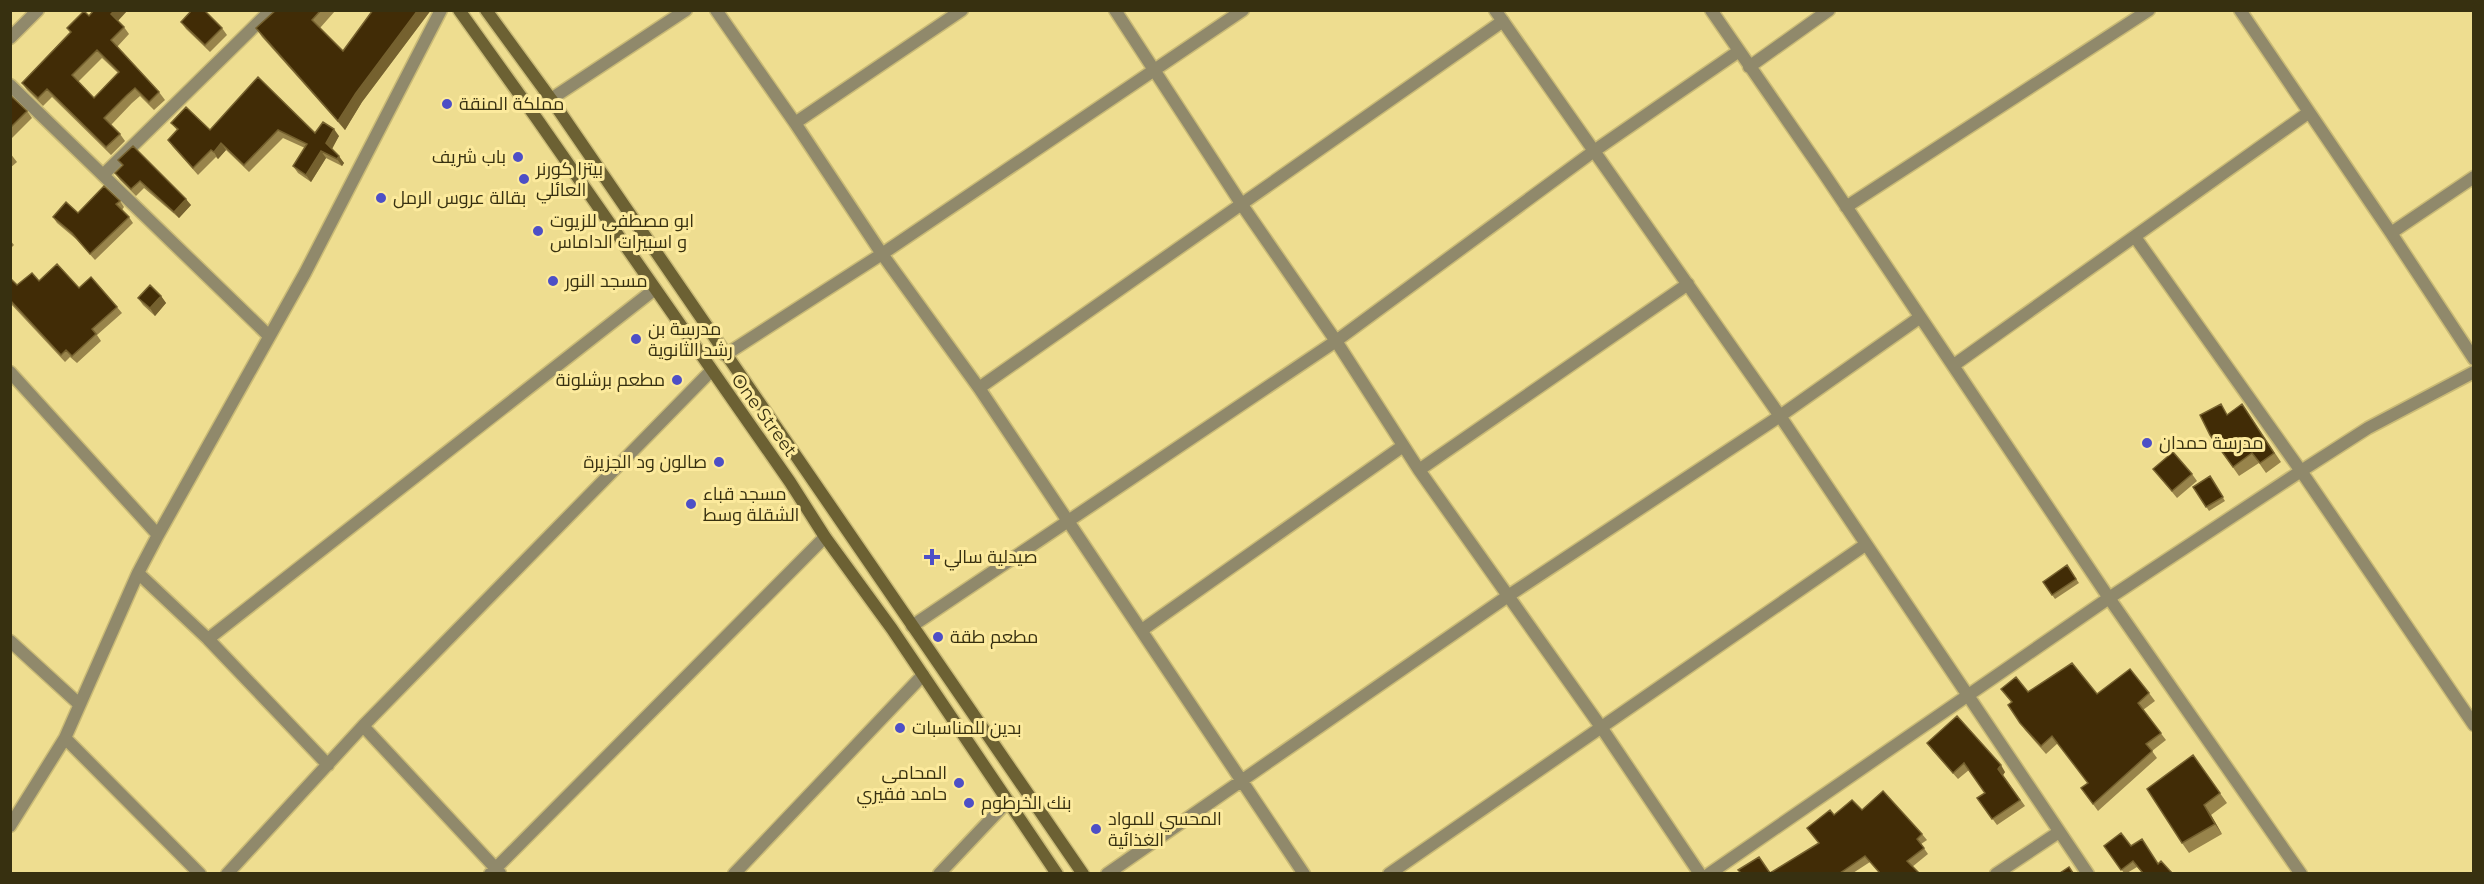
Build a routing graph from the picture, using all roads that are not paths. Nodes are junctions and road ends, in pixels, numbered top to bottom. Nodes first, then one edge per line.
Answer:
1 (38, 10) edge
2 (271, 10) edge
3 (441, 10) edge
4 (459, 10) edge
5 (486, 10) edge
6 (686, 10) edge
7 (717, 10) edge
8 (962, 10) edge
9 (1115, 10) edge
10 (1243, 10) edge
11 (1495, 10) edge
12 (1711, 10) edge
13 (1829, 10) edge
14 (2149, 10) edge
15 (2240, 10) edge
16 (1503, 21) junction
17 (10, 38) edge
18 (1739, 51) junction
19 (1749, 67) junction
20 (1155, 69) junction
21 (10, 85) edge
22 (551, 99) junction
23 (2308, 113) junction
24 (795, 123) junction
25 (1594, 151) junction
26 (104, 174) junction
27 (2474, 177) edge
28 (1242, 206) junction
29 (1846, 207) junction
30 (2391, 232) junction
31 (2135, 237) junction
32 (882, 254) junction
33 (1688, 284) junction
34 (655, 289) junction
35 (1919, 318) junction
36 (269, 336) junction
37 (1336, 341) junction
38 (725, 355) junction
39 (2474, 359) edge
40 (1954, 365) junction
41 (711, 371) junction
42 (10, 372) edge
43 (2474, 372) edge
44 (979, 388) junction
45 (758, 401) junction
46 (740, 413) junction
47 (1780, 416) junction
48 (1403, 446) junction
49 (806, 470) junction
50 (1419, 470) junction
51 (2301, 471) junction
52 (790, 482) junction
53 (1067, 522) junction
54 (158, 535) junction
55 (825, 537) junction
56 (1865, 546) junction
57 (138, 573) junction
58 (1508, 596) junction
59 (2109, 598) junction
60 (912, 626) junction
61 (1142, 630) junction
62 (208, 639) junction
63 (10, 641) edge
64 (923, 675) junction
65 (1969, 695) junction
66 (79, 704) junction
67 (2474, 725) edge
68 (363, 726) junction
69 (1601, 727) junction
70 (65, 738) junction
71 (328, 765) junction
72 (1241, 781) junction
73 (1008, 801) junction
74 (10, 826) edge
75 (2059, 832) junction
76 (2298, 870) edge
77 (495, 871) edge
78 (200, 873) edge
79 (227, 873) edge
80 (734, 873) edge
81 (939, 873) edge
82 (1057, 873) edge
83 (1083, 873) edge
84 (1107, 873) edge
85 (1304, 873) edge
86 (1389, 873) edge
87 (1700, 873) edge
88 (1709, 873) edge
89 (1996, 873) edge
90 (2088, 873) edge
91 (2284, 873) edge

1 - 17 street
2 - 26 street
3 - 36 street
4 - 34 street, One Street
5 - 22 street, One Street
6 - 22 street
7 - 24 street
8 - 24 street
9 - 20 street
10 - 20 street
11 - 16 street
12 - 18 street
13 - 19 street
14 - 29 street
15 - 23 street
16 - 25 street
16 - 28 street
18 - 19 street
18 - 25 street
19 - 29 street
20 - 28 street
20 - 32 street
21 - 26 street
22 - 38 street, One Street
23 - 30 street
23 - 31 street
24 - 32 street
25 - 33 street
25 - 37 street
26 - 36 street
27 - 30 street
28 - 37 street
28 - 44 street
29 - 35 street
30 - 39 street
31 - 40 street
31 - 51 street
32 - 38 street
32 - 44 street
33 - 47 street
33 - 50 street
34 - 41 street, One Street
34 - 62 street
35 - 40 street
35 - 47 street
36 - 54 street
37 - 48 street
37 - 53 street
38 - 45 street, One Street
40 - 59 street
41 - 46 street, One Street
41 - 68 street
42 - 54 street
43 - 51 street
44 - 53 street
45 - 46 street
45 - 49 street, One Street
46 - 52 street, One Street
47 - 56 street
47 - 58 street
48 - 50 street
48 - 61 street
49 - 52 street
49 - 60 street, One Street
50 - 58 street
51 - 59 street
51 - 67 street
52 - 55 street, One Street
53 - 60 street
53 - 61 street
54 - 57 street
55 - 64 street, One Street
55 - 77 street
56 - 65 street
56 - 69 street
57 - 62 street
57 - 66 street
58 - 69 street
58 - 72 street
59 - 65 street
59 - 76 street
60 - 83 street, One Street
61 - 72 street
62 - 71 street
63 - 66 street
64 - 73 street, One Street
64 - 80 street
65 - 75 street
65 - 88 street
66 - 70 street
68 - 71 street
68 - 77 street
69 - 86 street
69 - 87 street
70 - 74 street
70 - 78 street
71 - 79 street
72 - 84 street
72 - 85 street
73 - 81 street
73 - 82 street, One Street
75 - 89 street
75 - 90 street
76 - 91 street

